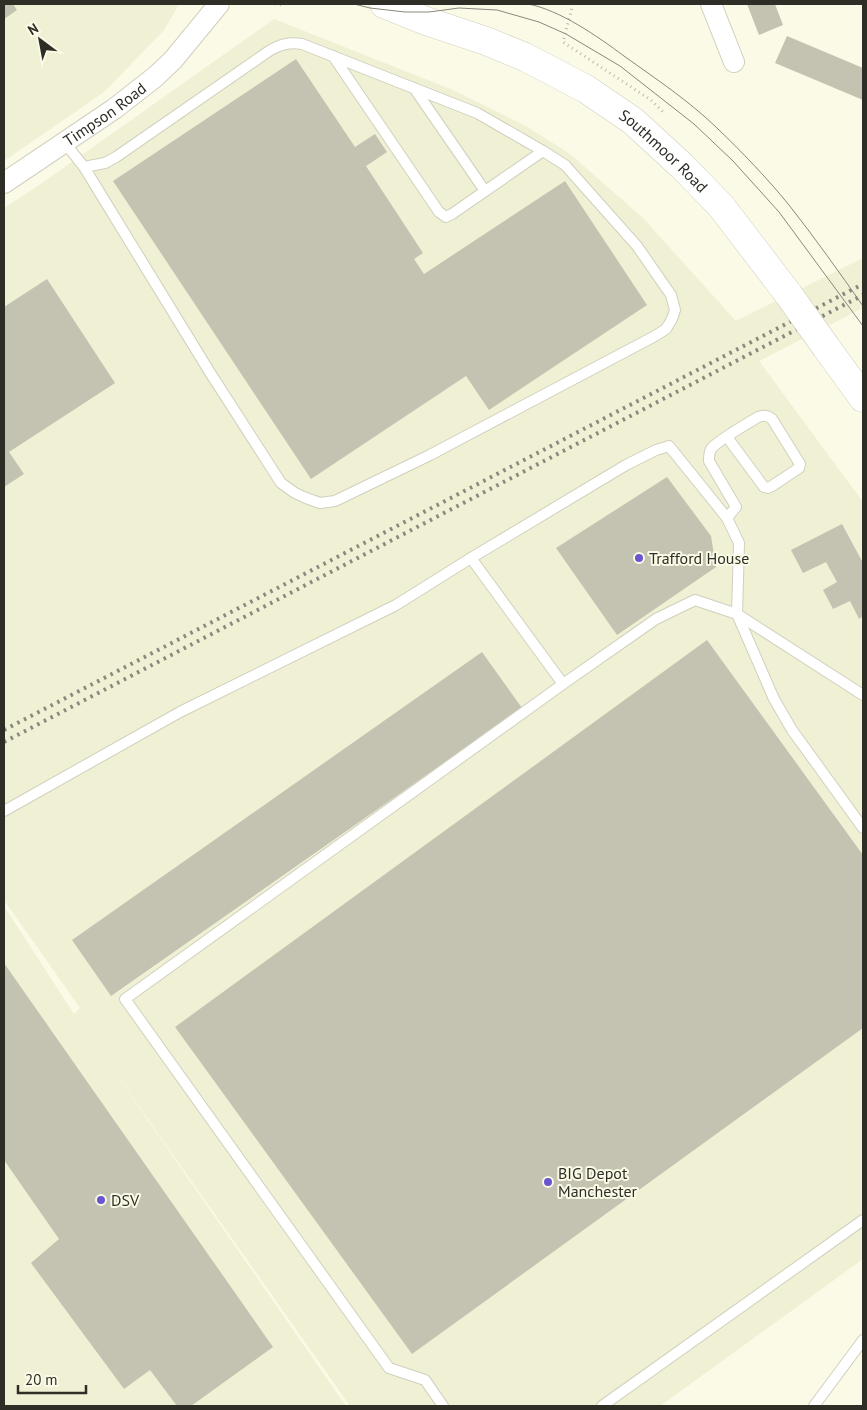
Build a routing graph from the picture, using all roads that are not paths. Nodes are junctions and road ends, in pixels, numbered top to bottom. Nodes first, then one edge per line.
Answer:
1 (202, 4) edge
2 (219, 4) edge
3 (384, 4) edge
4 (712, 4) edge
5 (429, 12) edge
6 (197, 32) junction
7 (332, 55) junction
8 (734, 62) dead end
9 (414, 87) junction
10 (66, 143) junction
11 (543, 151) junction
12 (84, 167) junction
13 (4, 183) edge
14 (485, 191) junction
15 (863, 398) edge
16 (727, 437) junction
17 (727, 518) junction
18 (471, 558) junction
19 (737, 614) junction
20 (563, 684) junction
21 (863, 695) edge
22 (4, 811) edge
23 (863, 828) edge
24 (863, 1220) edge
25 (863, 1340) edge
26 (443, 1406) edge
27 (602, 1406) edge
28 (814, 1406) edge

1 - 6 street
2 - 6 street, Timpson Road
3 - 5 street, Southmoor Road
4 - 8 street
5 - 15 street, Southmoor Road, bridge
6 - 10 street, Timpson Road
7 - 9 lane
7 - 12 lane
7 - 14 lane
9 - 11 lane
9 - 14 lane
10 - 12 lane
10 - 13 street, Timpson Road
11 - 12 lane
11 - 14 lane
16 - 16 lane
16 - 17 lane
17 - 18 lane
17 - 19 lane
18 - 20 lane
18 - 22 lane
19 - 20 lane
19 - 21 lane
19 - 23 lane
20 - 26 lane
24 - 27 lane
25 - 28 lane

